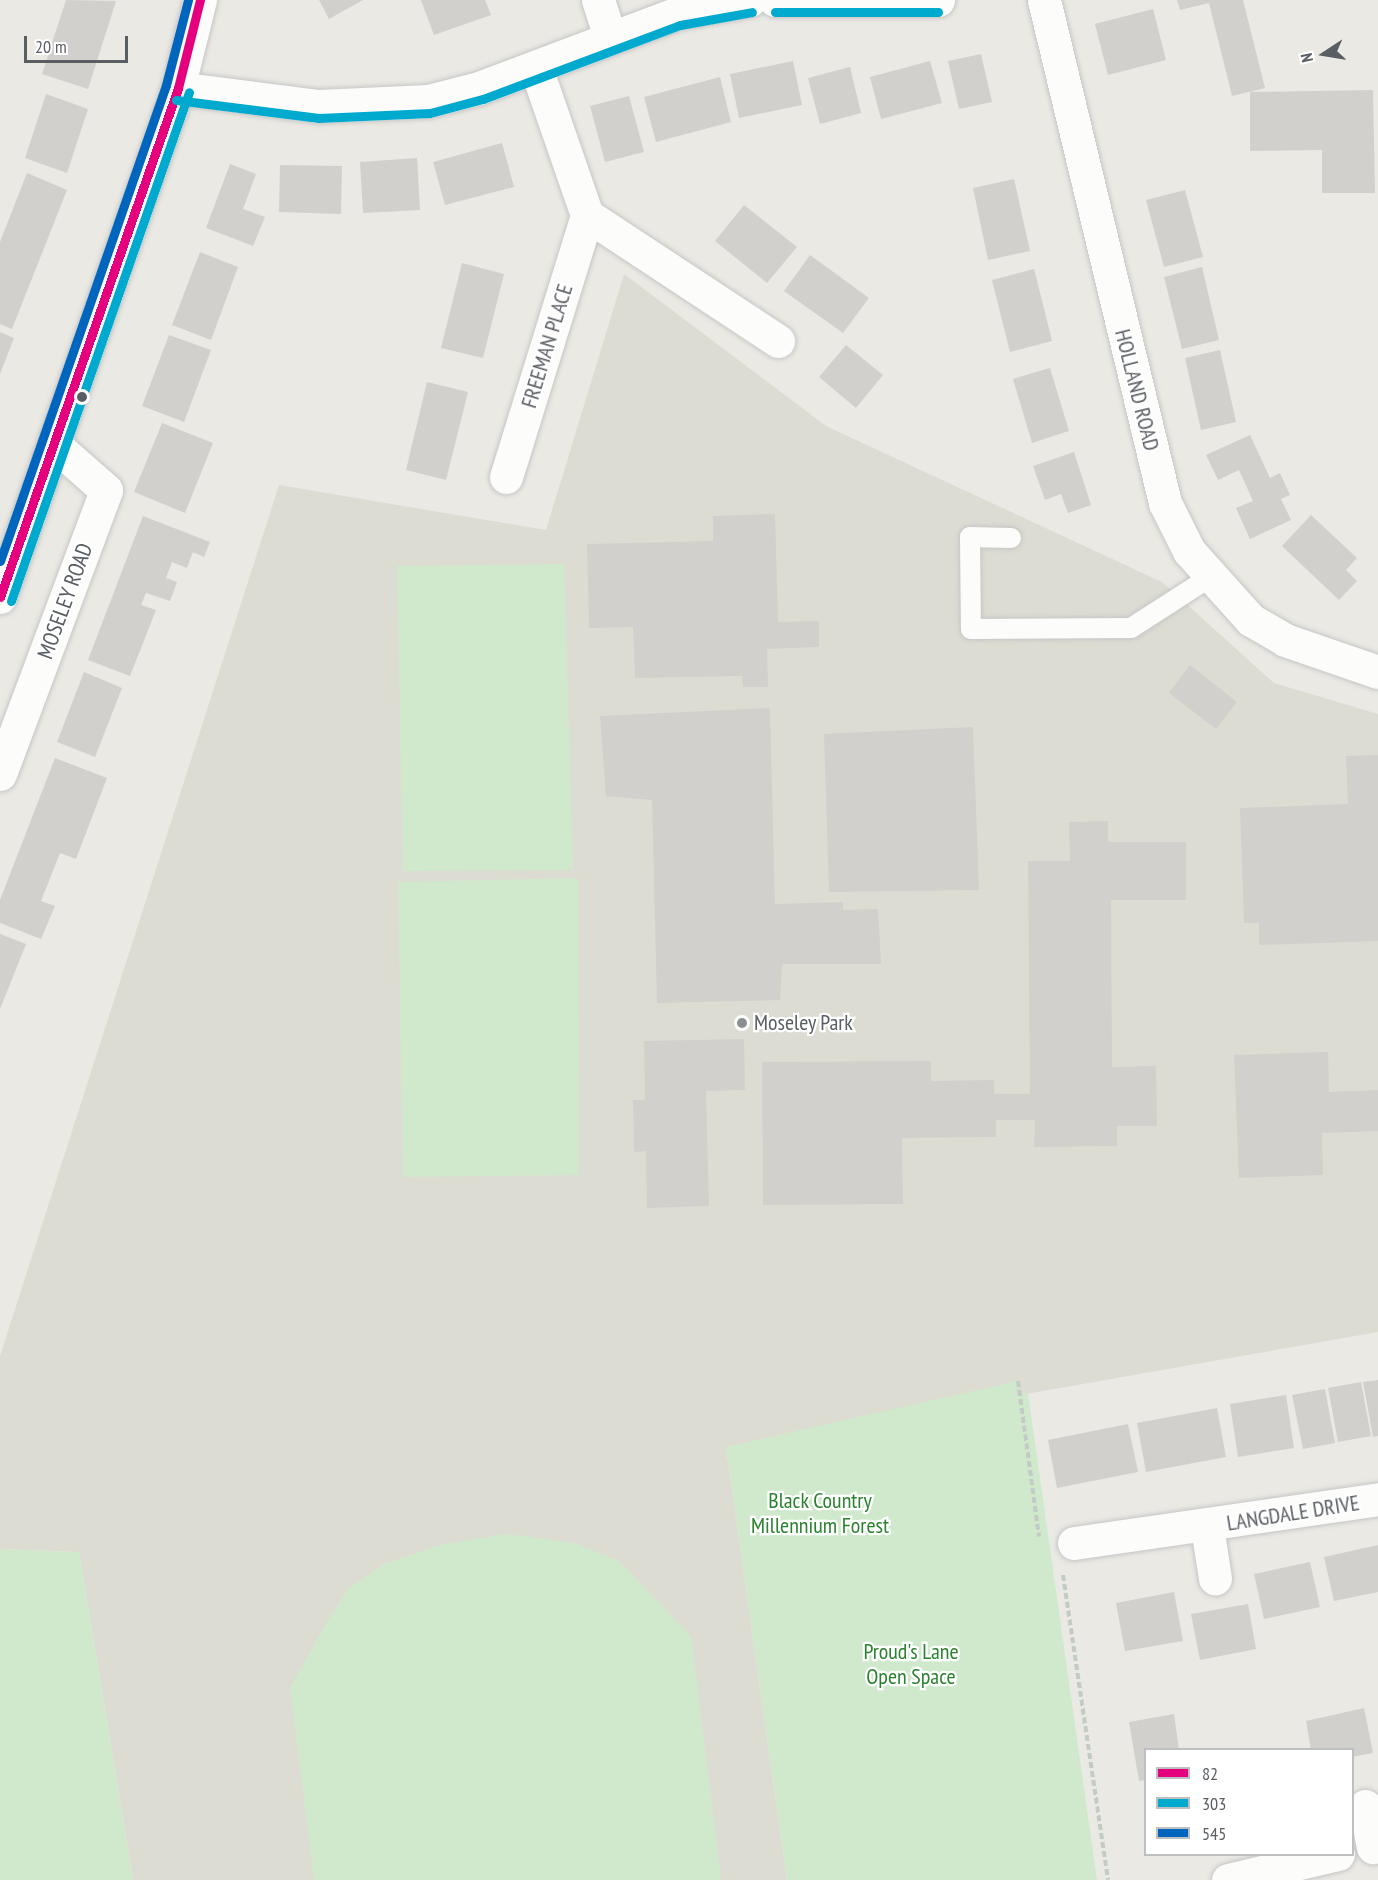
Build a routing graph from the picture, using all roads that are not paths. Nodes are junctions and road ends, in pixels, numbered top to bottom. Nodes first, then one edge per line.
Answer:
1 (200, 0) edge
2 (598, 0) edge
3 (750, 0) edge
4 (775, 0) edge
5 (938, 0) edge
6 (1044, 0) edge
7 (610, 38) junction
8 (536, 68) junction
9 (178, 88) junction
10 (587, 215) junction
11 (778, 341) dead end
12 (57, 447) junction
13 (506, 477) dead end
14 (1011, 538) dead end
15 (1210, 577) junction
16 (0, 597) edge
17 (1378, 672) edge
18 (0, 774) edge
19 (1378, 1499) edge
20 (1207, 1527) junction
21 (1069, 1557) road end
22 (1215, 1578) dead end
23 (1365, 1806) dead end
24 (1368, 1848) edge
25 (1330, 1856) edge
26 (1228, 1880) edge

1 - 9 street
2 - 7 street
3 - 7 street
4 - 5 street
6 - 15 street, HOLLAND ROAD
7 - 8 street
8 - 9 street
8 - 10 street
9 - 12 street
10 - 11 street
10 - 13 street, FREEMAN PLACE
12 - 16 street
12 - 18 street, MOSELEY ROAD
14 - 15 lane
15 - 17 street, HOLLAND ROAD
19 - 20 street, LANGDALE DRIVE
20 - 21 street, LANGDALE DRIVE
20 - 22 street, LANGDALE DRIVE
23 - 24 street
25 - 26 street

